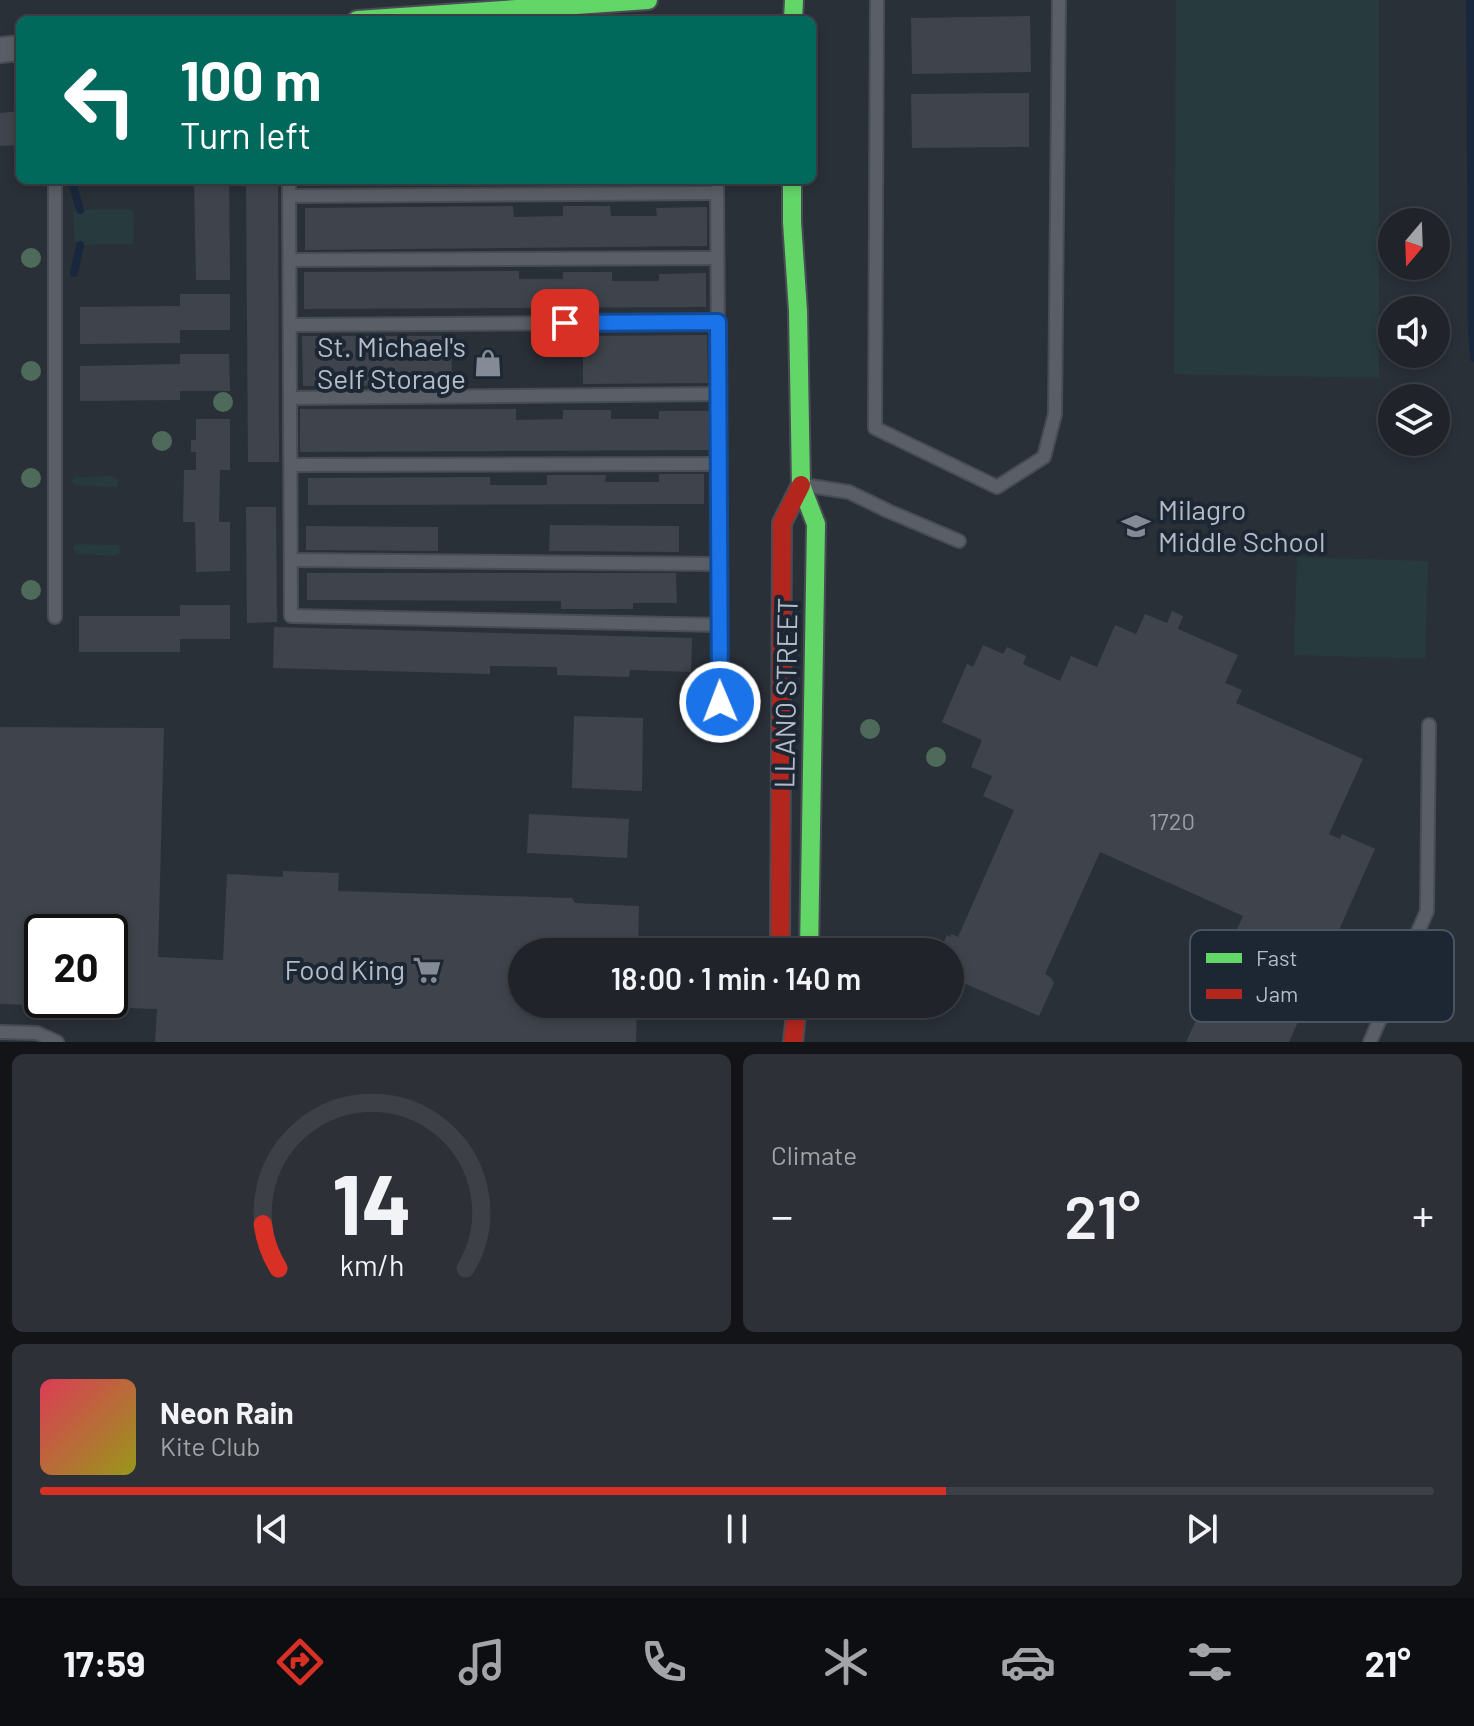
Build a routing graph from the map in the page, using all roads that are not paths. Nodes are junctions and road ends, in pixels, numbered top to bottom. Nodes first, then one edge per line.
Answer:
1 (648, 0) edge
2 (877, 0) edge
3 (1059, 0) edge
4 (570, 9) edge
5 (434, 16) edge
6 (55, 184) edge
7 (289, 184) edge
8 (792, 184) edge
9 (717, 186) edge
10 (289, 196) junction
11 (717, 258) junction
12 (290, 260) junction
13 (718, 322) junction
14 (290, 325) junction
15 (718, 394) junction
16 (290, 398) junction
17 (719, 464) junction
18 (291, 465) junction
19 (801, 485) junction
20 (959, 541) dead end
21 (291, 560) junction
22 (719, 564) junction
23 (55, 617) dead end
24 (719, 625) junction
25 (695, 702) dead end
26 (1429, 725) dead end
27 (823, 757) junction
28 (782, 758) junction
29 (1419, 930) edge
30 (780, 938) edge
31 (810, 938) edge
32 (794, 1018) edge
33 (1379, 1022) edge
34 (0, 1032) edge
35 (57, 1042) edge
36 (793, 1042) edge
37 (1370, 1042) edge

1 - 4 street
2 - 3 lane
4 - 5 street
6 - 23 lane
7 - 10 lane
8 - 19 street, LLANO STREET
9 - 10 lane
9 - 11 lane
10 - 12 lane
11 - 12 lane
11 - 13 lane
12 - 14 lane
13 - 14 lane
13 - 15 lane
14 - 16 lane
15 - 16 lane
15 - 17 lane
16 - 18 lane
17 - 18 lane
17 - 22 lane
18 - 21 lane
19 - 20 lane
19 - 27 street, LLANO STREET
19 - 28 street, LLANO STREET
21 - 22 lane
21 - 24 lane
22 - 24 lane
24 - 25 lane
26 - 29 lane
27 - 28 street
27 - 31 street, LLANO STREET
28 - 30 street, LLANO STREET
32 - 36 street
33 - 37 lane
34 - 35 lane

